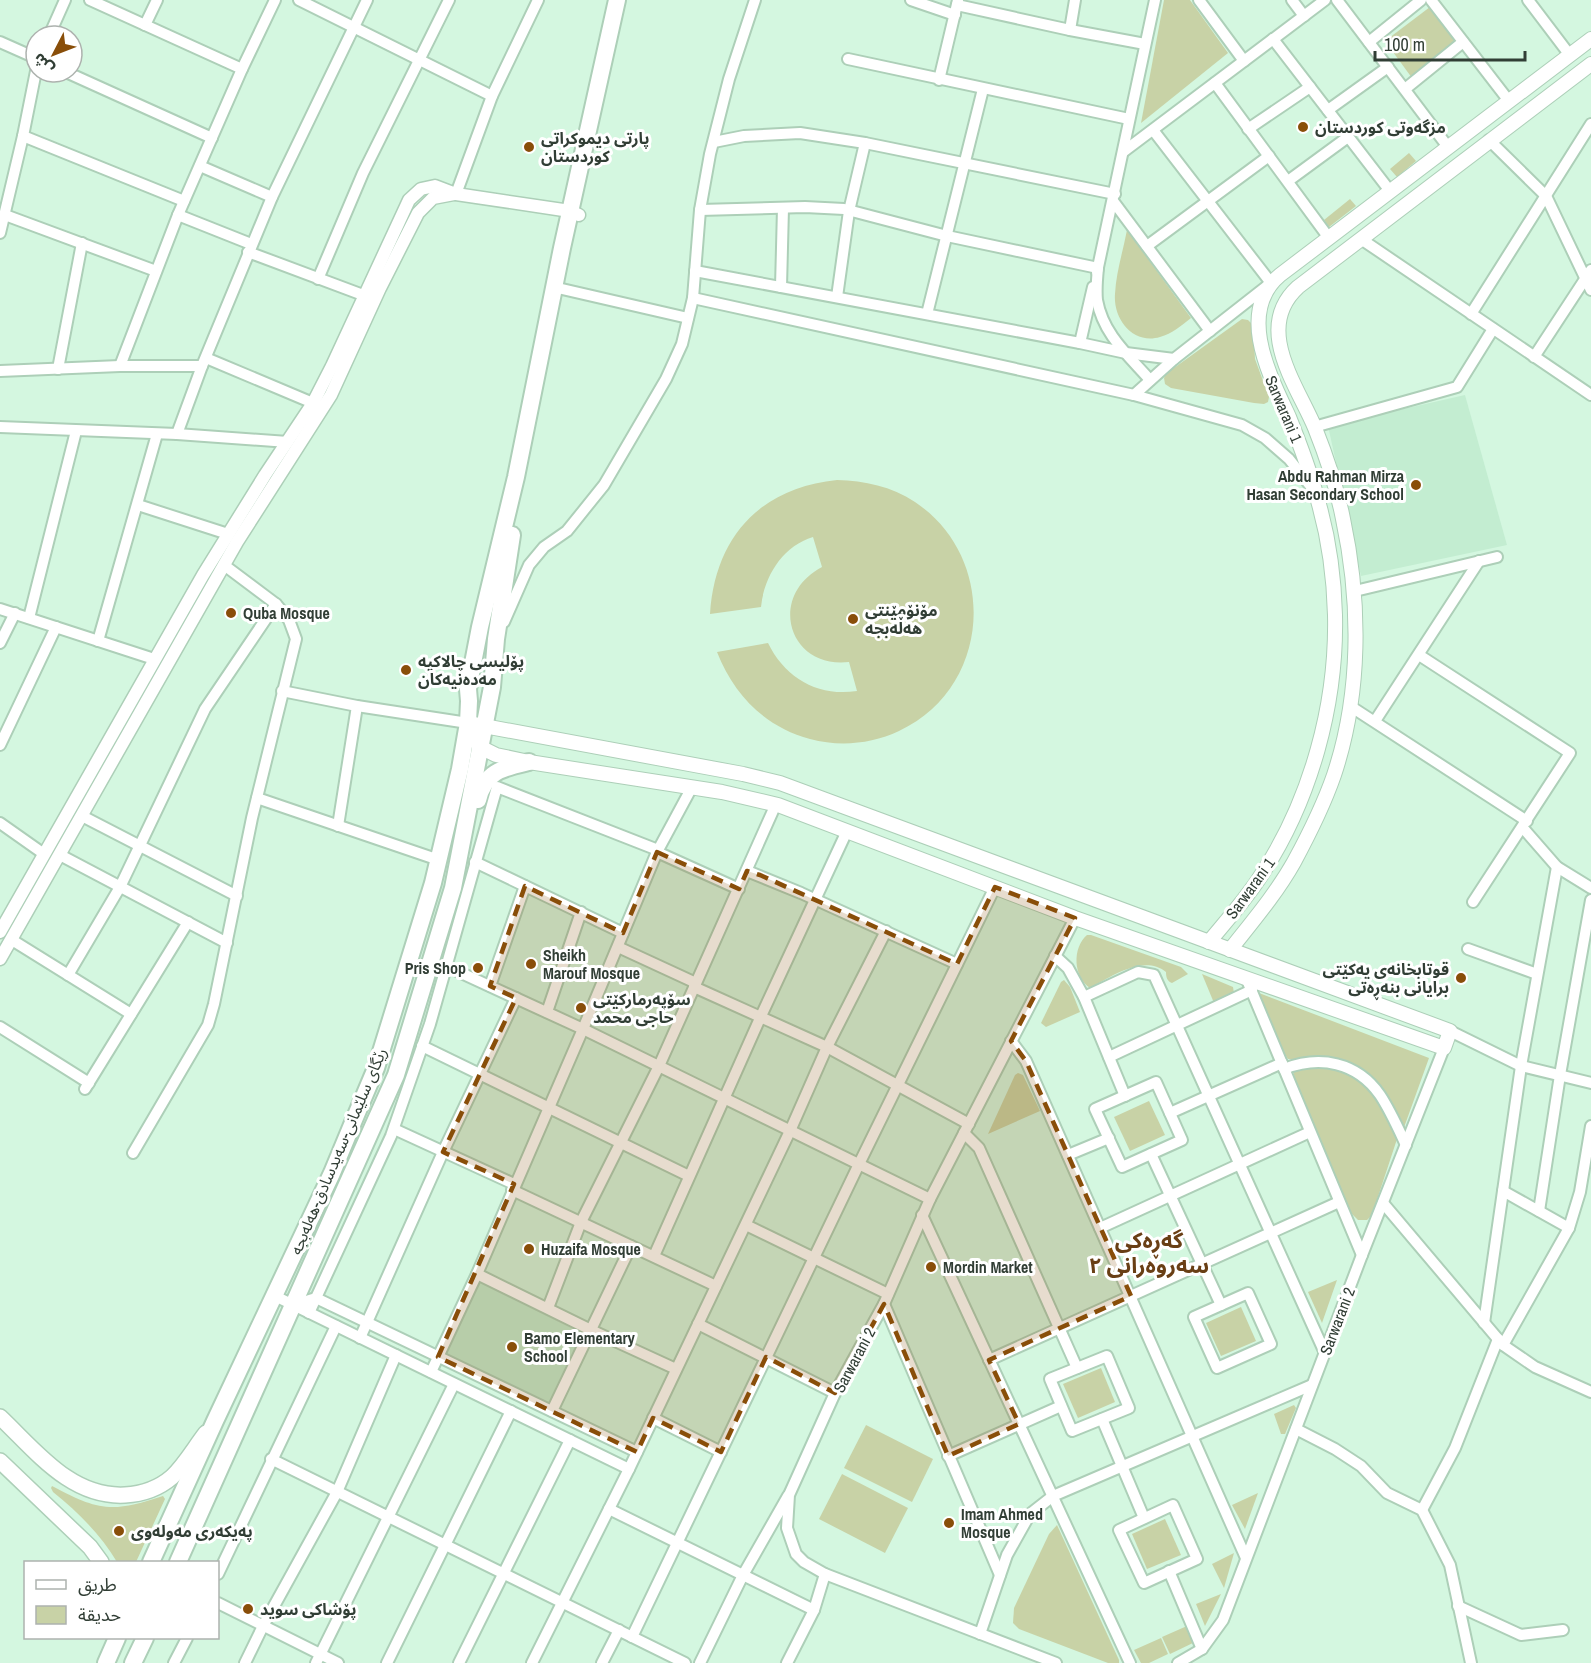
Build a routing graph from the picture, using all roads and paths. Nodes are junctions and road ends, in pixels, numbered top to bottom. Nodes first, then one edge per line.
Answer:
1 (65, 0) edge
2 (90, 0) edge
3 (157, 0) edge
4 (275, 0) edge
5 (299, 0) edge
6 (367, 0) edge
7 (449, 0) edge
8 (538, 0) edge
9 (617, 0) edge
10 (624, 0) edge
11 (755, 0) edge
12 (911, 0) edge
13 (1076, 0) edge
14 (1155, 0) edge
15 (1199, 0) edge
16 (1292, 0) edge
17 (1325, 0) edge
18 (1337, 0) edge
19 (1421, 0) edge
20 (1431, 0) edge
21 (1528, 0) edge
22 (957, 6) edge
23 (1304, 16) junction
24 (54, 24) edge
25 (145, 25) junction
26 (355, 27) junction
27 (1070, 30) junction
28 (1273, 39) junction
29 (1591, 39) edge
30 (0, 42) edge
31 (1369, 42) junction
32 (1463, 42) junction
33 (1145, 44) junction
34 (24, 53) edge
35 (1569, 54) junction
36 (420, 59) junction
37 (848, 59) dead end
38 (1244, 61) junction
39 (1591, 64) edge
40 (1388, 67) junction
41 (242, 69) junction
42 (84, 80) edge
43 (939, 80) junction
44 (1215, 83) junction
45 (33, 84) edge
46 (1310, 87) junction
47 (983, 89) junction
48 (1405, 89) junction
49 (492, 96) junction
50 (1509, 101) junction
51 (1328, 111) junction
52 (1129, 119) junction
53 (1591, 124) edge
54 (1248, 129) junction
55 (1153, 130) junction
56 (23, 136) junction
57 (1348, 136) junction
58 (212, 138) junction
59 (1489, 140) junction
60 (714, 142) junction
61 (865, 143) junction
62 (1448, 147) junction
63 (1123, 152) junction
64 (1269, 156) junction
65 (965, 163) junction
66 (1427, 163) junction
67 (200, 166) junction
68 (1439, 179) junction
69 (1288, 181) junction
70 (1390, 191) junction
71 (456, 194) junction
72 (1546, 196) junction
73 (272, 197) junction
74 (1114, 197) junction
75 (1207, 200) junction
76 (184, 201) junction
77 (783, 207) junction
78 (700, 210) junction
79 (849, 211) junction
80 (575, 213) junction
81 (4, 215) junction
82 (178, 215) junction
83 (0, 233) edge
84 (947, 236) junction
85 (1329, 238) junction
86 (1361, 239) junction
87 (82, 243) junction
88 (1147, 246) junction
89 (250, 248) junction
90 (1098, 268) junction
91 (156, 271) junction
92 (695, 271) junction
93 (1588, 274) edge
94 (318, 279) junction
95 (1271, 283) junction
96 (781, 287) junction
97 (1591, 290) edge
98 (363, 295) junction
99 (558, 296) junction
100 (837, 297) junction
101 (693, 298) junction
102 (927, 314) junction
103 (1471, 314) junction
104 (688, 318) junction
105 (1493, 329) junction
106 (1210, 331) junction
107 (1080, 343) junction
108 (1126, 353) junction
109 (1534, 357) junction
110 (1174, 359) junction
111 (204, 362) junction
112 (120, 366) junction
113 (58, 369) junction
114 (0, 372) edge
115 (1150, 380) junction
116 (1134, 395) junction
117 (1591, 395) edge
118 (313, 403) junction
119 (0, 427) edge
120 (1314, 427) junction
121 (76, 431) junction
122 (157, 434) junction
123 (177, 434) junction
124 (288, 442) junction
125 (265, 475) junction
126 (276, 481) junction
127 (1316, 493) junction
128 (138, 505) junction
129 (228, 534) junction
130 (1497, 557) dead end
131 (1479, 561) junction
132 (224, 565) junction
133 (1355, 591) junction
134 (276, 604) junction
135 (0, 609) edge
136 (15, 613) junction
137 (29, 618) junction
138 (56, 627) junction
139 (1354, 637) junction
140 (1335, 638) junction
141 (496, 639) junction
142 (98, 641) junction
143 (0, 644) edge
144 (1419, 655) junction
145 (154, 659) junction
146 (282, 691) junction
147 (357, 706) junction
148 (1350, 706) junction
149 (1375, 721) junction
150 (463, 722) junction
151 (485, 726) junction
152 (0, 745) edge
153 (480, 747) junction
154 (98, 761) junction
155 (529, 762) junction
156 (109, 767) junction
157 (692, 787) junction
158 (257, 798) junction
159 (776, 804) junction
160 (82, 816) junction
161 (0, 823) edge
162 (887, 823) junction
163 (1525, 824) junction
164 (338, 826) junction
165 (847, 831) junction
166 (878, 843) junction
167 (140, 845) junction
168 (657, 851) junction
169 (44, 854) junction
170 (60, 855) junction
171 (439, 860) junction
172 (475, 862) junction
173 (1557, 867) junction
174 (456, 870) junction
175 (747, 871) junction
176 (525, 886) junction
177 (120, 887) junction
178 (995, 887) junction
179 (1591, 888) edge
180 (739, 889) junction
181 (237, 896) junction
182 (816, 900) junction
183 (1591, 900) edge
184 (1473, 902) dead end
185 (581, 912) junction
186 (1075, 918) junction
187 (188, 922) junction
188 (886, 931) junction
189 (0, 932) edge
190 (623, 933) junction
191 (12, 940) junction
192 (1209, 942) junction
193 (227, 943) junction
194 (618, 947) junction
195 (1468, 949) dead end
196 (1230, 950) junction
197 (1055, 956) junction
198 (0, 959) edge
199 (957, 964) junction
200 (446, 966) junction
201 (1537, 974) junction
202 (68, 975) junction
203 (695, 985) junction
204 (1250, 985) junction
205 (490, 987) junction
206 (1084, 997) junction
207 (516, 998) junction
208 (547, 1012) junction
209 (131, 1014) junction
210 (761, 1016) junction
211 (1176, 1025) junction
212 (0, 1028) edge
213 (583, 1029) junction
214 (1450, 1031) junction
215 (1011, 1041) junction
216 (422, 1046) junction
217 (827, 1047) junction
218 (1444, 1048) junction
219 (1109, 1057) junction
220 (659, 1066) junction
221 (1283, 1066) junction
222 (1521, 1066) junction
223 (480, 1074) junction
224 (1560, 1075) junction
225 (1591, 1083) edge
226 (897, 1085) junction
227 (1125, 1096) junction
228 (1208, 1096) junction
229 (724, 1098) junction
230 (548, 1108) junction
231 (1170, 1113) junction
232 (1591, 1126) edge
233 (966, 1128) junction
234 (394, 1129) junction
235 (790, 1131) junction
236 (1310, 1132) junction
237 (1108, 1138) junction
238 (621, 1142) junction
239 (1406, 1145) junction
240 (443, 1152) junction
241 (133, 1153) dead end
242 (1151, 1154) junction
243 (1068, 1155) junction
244 (859, 1164) junction
245 (1239, 1165) junction
246 (689, 1176) junction
247 (513, 1187) junction
248 (1503, 1191) junction
249 (1586, 1193) edge
250 (1171, 1196) junction
251 (930, 1199) junction
252 (1339, 1202) junction
253 (1383, 1203) junction
254 (1539, 1211) junction
255 (922, 1215) junction
256 (581, 1222) junction
257 (746, 1225) junction
258 (1100, 1228) junction
259 (1569, 1228) junction
260 (1270, 1233) junction
261 (631, 1246) junction
262 (1362, 1255) junction
263 (654, 1256) junction
264 (814, 1258) junction
265 (1202, 1264) junction
266 (477, 1274) junction
267 (716, 1286) junction
268 (275, 1296) junction
269 (1131, 1296) junction
270 (316, 1298) junction
271 (886, 1299) junction
272 (293, 1305) junction
273 (1221, 1305) junction
274 (548, 1308) junction
275 (309, 1313) junction
276 (367, 1321) junction
277 (1484, 1323) junction
278 (698, 1324) junction
279 (336, 1326) junction
280 (1060, 1328) junction
281 (591, 1330) junction
282 (360, 1338) junction
283 (1500, 1342) junction
284 (1324, 1353) junction
285 (396, 1355) junction
286 (438, 1357) junction
287 (766, 1357) junction
288 (989, 1360) junction
289 (1077, 1368) junction
290 (676, 1369) junction
291 (431, 1372) junction
292 (454, 1384) junction
293 (1312, 1385) junction
294 (1591, 1392) edge
295 (835, 1394) junction
296 (1061, 1406) junction
297 (511, 1411) junction
298 (552, 1411) junction
299 (0, 1417) edge
300 (653, 1418) junction
301 (1102, 1419) junction
302 (215, 1421) junction
303 (1019, 1424) junction
304 (1296, 1428) junction
305 (1193, 1436) junction
306 (570, 1440) junction
307 (637, 1452) junction
308 (721, 1452) junction
309 (948, 1456) junction
310 (270, 1459) junction
311 (0, 1461) edge
312 (1121, 1467) junction
313 (629, 1468) junction
314 (337, 1492) junction
315 (789, 1495) junction
316 (1053, 1496) junction
317 (609, 1509) junction
318 (1422, 1510) junction
319 (389, 1518) junction
320 (1144, 1518) junction
321 (677, 1542) junction
322 (446, 1545) junction
323 (1246, 1558) junction
324 (100, 1561) edge
325 (152, 1561) edge
326 (179, 1561) edge
327 (1169, 1571) junction
328 (219, 1572) edge
329 (504, 1574) junction
330 (825, 1574) junction
331 (743, 1575) junction
332 (1000, 1575) junction
333 (562, 1603) junction
334 (219, 1604) edge
335 (1458, 1606) junction
336 (814, 1610) junction
337 (262, 1626) junction
338 (619, 1630) junction
339 (1563, 1630) dead end
340 (980, 1634) junction
341 (632, 1637) junction
342 (109, 1639) edge
343 (117, 1639) edge
344 (145, 1639) edge
345 (186, 1639) edge
346 (1202, 1649) junction
347 (318, 1659) edge
348 (671, 1660) edge
349 (105, 1663) edge
350 (133, 1663) edge
351 (174, 1663) edge
352 (245, 1663) edge
353 (338, 1663) edge
354 (387, 1663) edge
355 (459, 1663) edge
356 (532, 1663) edge
357 (602, 1663) edge
358 (685, 1663) edge
359 (700, 1663) edge
360 (787, 1663) edge
361 (1056, 1663) edge
362 (1130, 1663) edge
363 (1178, 1663) edge
364 (1471, 1663) edge

1 - 24 street
2 - 25 street
3 - 25 street
4 - 41 street
5 - 26 street
6 - 26 street
7 - 36 street
8 - 49 street
9 - 80 highway
10 - 80 highway
11 - 60 street
12 - 22 street
13 - 27 street
14 - 33 street
15 - 38 street
16 - 23 street
17 - 23 street
18 - 31 street
19 - 31 street
20 - 32 street
21 - 35 street
22 - 27 street
22 - 43 street
23 - 28 street
25 - 41 street
26 - 36 street
26 - 73 street
27 - 33 street
28 - 38 street
28 - 46 street
29 - 35 main road
30 - 34 street
31 - 40 street
32 - 48 street
32 - 50 street
33 - 52 street
35 - 50 main road
36 - 49 street
36 - 94 street
37 - 43 street
38 - 44 street
39 - 59 main road
40 - 48 street
40 - 51 street
41 - 58 street
42 - 58 street
43 - 47 street
44 - 54 street
44 - 55 street
45 - 56 street
46 - 51 street
46 - 54 street
47 - 52 street
47 - 65 street
48 - 62 street
49 - 71 street
50 - 62 main road
51 - 57 street
52 - 63 street
53 - 72 street
54 - 64 street
55 - 63 street
55 - 75 street
56 - 76 street
56 - 81 street
57 - 69 street
57 - 70 street
58 - 67 street
59 - 68 main road
59 - 72 street
60 - 61 street
60 - 78 street
61 - 65 street
61 - 79 street
62 - 66 main road
63 - 74 street
64 - 69 street
64 - 75 street
65 - 74 street
65 - 84 street
66 - 68 main road
66 - 70 main road
67 - 73 street
67 - 76 street
68 - 86 main road
69 - 85 street
70 - 85 main road
71 - 80 street
71 - 98 street
71 - 126 street
72 - 93 street
72 - 103 street
73 - 89 street
74 - 88 street
74 - 90 street
75 - 88 street
75 - 95 street
76 - 82 street
77 - 78 street
77 - 79 street
77 - 96 street
78 - 92 street
79 - 84 street
79 - 100 street
80 - 99 highway
81 - 83 street
81 - 87 street
82 - 89 street
82 - 91 street
84 - 90 street
84 - 102 street
85 - 95 main road
86 - 103 street
86 - 120 main road
87 - 91 street
87 - 113 street
88 - 106 street
89 - 94 street
89 - 111 street
90 - 107 street
90 - 108 street
91 - 112 street
92 - 96 street
92 - 101 street
93 - 97 street
93 - 109 street
94 - 98 street
95 - 106 street
95 - 127 main road, Sarwarani 1
96 - 100 street
98 - 118 street
99 - 104 street
99 - 141 highway, رێگای سلێمانی-سەیدسادق-هەلەبجە
99 - 150 highway, رێگای سلێمانی-سەیدسادق-هەلەبجە
100 - 102 street
101 - 104 street
101 - 116 street
102 - 107 street
103 - 105 street
104 - 141 street
105 - 109 street
105 - 120 street
106 - 110 street
107 - 108 street
108 - 110 street
108 - 115 street
109 - 117 street
110 - 115 street
111 - 112 street
111 - 118 street
111 - 123 street
112 - 113 street
113 - 114 street
115 - 116 street
116 - 127 street
118 - 124 street
119 - 121 street
120 - 133 main road
121 - 122 street
121 - 137 street
122 - 123 street
122 - 128 street
123 - 124 street
124 - 125 street
125 - 126 street
125 - 129 street
126 - 132 street
127 - 140 main road, Sarwarani 1
128 - 129 street
128 - 142 street
129 - 145 street
130 - 131 street
131 - 133 street
131 - 144 street
132 - 134 street
132 - 156 street
133 - 139 main road
134 - 146 street
134 - 167 street
135 - 136 street
136 - 137 street
136 - 143 street
137 - 138 street
138 - 142 street
138 - 152 street
139 - 140 main road
139 - 148 main road
140 - 192 main road, Sarwarani 1
141 - 151 highway, رێگای سلێمانی-سەیدسادق-هەلەبجە
142 - 145 street
144 - 149 street
144 - 163 street
145 - 154 street
146 - 147 street
146 - 158 street
147 - 150 street
147 - 164 street
148 - 149 street
148 - 196 main road
149 - 163 street
150 - 151 main road
150 - 153 main road
150 - 171 highway, رێگای سلێمانی-سەیدسادق-هەلەبجە
151 - 153 highway, رێگای سلێمانی-سەیدسادق-هەلەبجە
151 - 162 main road
153 - 155 main road
153 - 174 highway, رێگای سلێمانی-سەیدسادق-هەلەبجە
154 - 156 street
154 - 169 street
155 - 157 main road
155 - 174 highway
156 - 160 street
157 - 159 main road
157 - 168 street
158 - 164 street
158 - 181 street
159 - 165 main road
159 - 175 street
160 - 167 street
160 - 170 street
161 - 169 street
162 - 166 main road
162 - 192 main road
163 - 173 street
163 - 184 street
164 - 171 street
165 - 166 main road
165 - 182 street
166 - 178 main road
167 - 177 street
167 - 181 street
168 - 172 street
168 - 180 street
168 - 190 street
169 - 189 street
170 - 177 street
170 - 191 street
171 - 268 highway, رێگای سلێمانی-سەیدسادق-هەلەبجە
172 - 176 street
172 - 200 street
173 - 179 street
173 - 201 street
174 - 272 highway, رێگای سلێمانی-سەیدسادق-هەلەبجە
175 - 180 street
175 - 182 street
176 - 185 street
176 - 205 street
177 - 187 street
177 - 202 street
178 - 186 main road
178 - 199 street
180 - 203 street
181 - 193 street
182 - 188 street
182 - 210 street
183 - 224 street
185 - 190 street
185 - 208 street
186 - 197 street, Sarwarani 2
186 - 204 main road
187 - 193 street
187 - 209 street
188 - 199 street
188 - 217 street
190 - 194 street
191 - 198 street
191 - 202 street
192 - 196 main road
193 - 241 street
194 - 203 street
194 - 213 street
195 - 201 street
196 - 214 main road
197 - 206 street
197 - 215 street, Sarwarani 2
199 - 226 street
200 - 205 street
200 - 216 street
201 - 222 street
202 - 209 street
203 - 210 street
203 - 220 street
204 - 211 street
204 - 218 main road
204 - 221 street
205 - 207 street
206 - 211 street
206 - 219 street
207 - 208 street
207 - 223 street
208 - 213 street
209 - 212 street
210 - 217 street
210 - 229 street
211 - 219 street
211 - 228 street
213 - 220 street
213 - 230 street
214 - 218 main road, Sarwarani 2
214 - 222 street
215 - 233 street, Sarwarani 2
215 - 243 street
216 - 223 street
216 - 234 street
217 - 226 street
217 - 235 street
218 - 239 street, Sarwarani 2
219 - 227 street
220 - 229 street
220 - 238 street
221 - 228 street
221 - 236 street
221 - 239 street
222 - 224 street
222 - 248 street
223 - 230 street
223 - 240 street
224 - 225 street
224 - 254 street
226 - 233 street
226 - 244 street
227 - 231 street
227 - 237 street
228 - 231 street
228 - 245 street
229 - 235 street
229 - 246 street
230 - 238 street
230 - 247 street
231 - 242 street
232 - 249 street
233 - 251 street, Sarwarani 2
233 - 280 street
234 - 240 street
234 - 270 street
235 - 244 street
235 - 257 street
236 - 245 street
236 - 252 street
237 - 242 street
237 - 243 street
238 - 246 street
238 - 256 street
239 - 253 street, Sarwarani 2
240 - 247 street
240 - 276 street
242 - 250 street
243 - 258 street
244 - 251 street
244 - 264 street
245 - 250 street
245 - 260 street
246 - 263 street
247 - 256 street
247 - 266 street
248 - 254 street
248 - 277 street
249 - 259 street
250 - 258 street
250 - 265 street
251 - 255 street, Sarwarani 2
252 - 260 street
252 - 262 street
253 - 262 street, Sarwarani 2
253 - 277 street
254 - 259 street
255 - 271 street, Sarwarani 2
255 - 288 street
256 - 261 street
256 - 274 street
257 - 264 street
257 - 267 street
258 - 269 street
259 - 283 street
260 - 265 street
260 - 284 street
261 - 263 street
261 - 281 street
262 - 284 street, Sarwarani 2
263 - 267 street
264 - 271 street
264 - 287 street
265 - 269 street
265 - 273 street
266 - 274 street
266 - 286 street
267 - 278 street
268 - 272 street
268 - 302 highway, رێگای سلێمانی-سەیدسادق-هەلەبجە
269 - 280 street
269 - 305 street
270 - 272 street
270 - 275 street
270 - 276 street
271 - 295 street, Sarwarani 2
271 - 309 street
272 - 275 street
272 - 326 highway, رێگای سلێمانی-سەیدسادق-هەلەبجە
273 - 273 street
274 - 281 street
275 - 279 street
276 - 282 street
276 - 286 street
277 - 283 street
278 - 287 street
278 - 290 street
279 - 282 street
279 - 310 street
280 - 288 street
280 - 289 street
281 - 290 street
281 - 298 street
282 - 285 street
283 - 294 street
283 - 318 street
284 - 293 street, Sarwarani 2
285 - 291 street
285 - 314 street
286 - 291 street
286 - 298 street
287 - 295 street
287 - 308 street
288 - 303 street
289 - 296 street
289 - 301 street
290 - 300 street
291 - 292 street
292 - 297 street
292 - 319 street
293 - 304 street, Sarwarani 2
293 - 305 street
295 - 315 street, Sarwarani 2
296 - 301 street
296 - 303 street
297 - 306 street
297 - 322 street
298 - 307 street
299 - 302 main road
300 - 307 street
300 - 308 street
301 - 312 street
302 - 325 highway, رێگای سلێمانی-سەیدسادق-هەلەبجە
303 - 309 street
303 - 316 street
304 - 318 street
304 - 323 street, Sarwarani 2
305 - 312 street
305 - 323 street
306 - 313 street
306 - 329 street
307 - 313 street
308 - 321 street
309 - 332 street
310 - 314 street
310 - 328 street
311 - 324 main road
312 - 316 street
312 - 320 street
313 - 317 street
314 - 319 street
314 - 337 street
315 - 330 street, Sarwarani 2
315 - 331 street
316 - 332 street
316 - 362 street
317 - 321 street
317 - 333 street
318 - 335 street
319 - 322 street
319 - 347 street
320 - 327 street
320 - 327 street
321 - 331 street
321 - 341 street
322 - 329 street
322 - 354 street
323 - 346 street, Sarwarani 2
327 - 346 street
329 - 333 street
329 - 355 street
330 - 336 street
330 - 340 street, Sarwarani 2
331 - 336 street
331 - 359 street
332 - 340 street
333 - 338 street
333 - 356 street
334 - 337 street
335 - 339 street
335 - 364 street
336 - 360 street
337 - 347 street
337 - 352 street
338 - 341 street
338 - 357 street
340 - 361 street, Sarwarani 2
341 - 348 street
342 - 349 main road
343 - 349 highway
344 - 350 highway
345 - 351 street
346 - 363 street, Sarwarani 2
347 - 353 street
348 - 358 street

